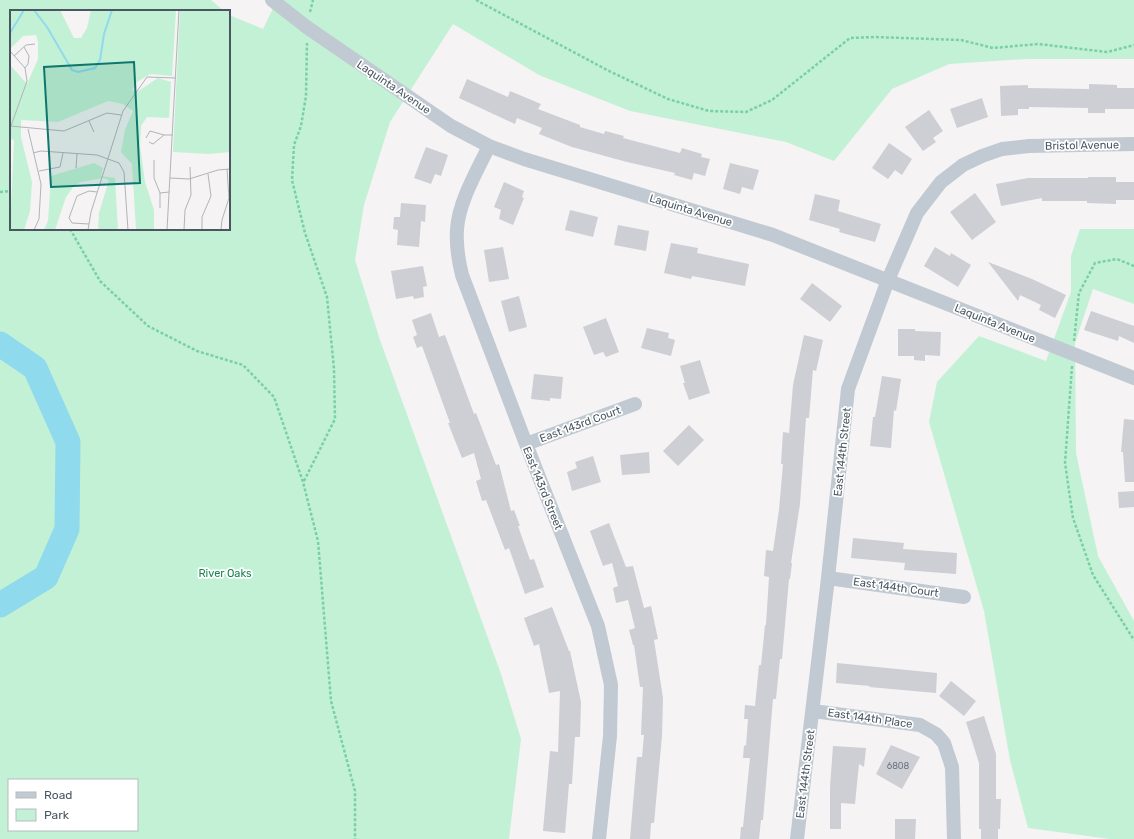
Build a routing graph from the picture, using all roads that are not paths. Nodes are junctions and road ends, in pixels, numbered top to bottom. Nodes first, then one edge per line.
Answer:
1 (272, 0) edge
2 (1134, 144) edge
3 (489, 146) junction
4 (1029, 146) joint
5 (888, 280) junction
6 (1134, 378) edge
7 (635, 404) dead end
8 (526, 444) junction
9 (828, 578) junction
10 (964, 597) dead end
11 (813, 710) junction
12 (598, 839) edge
13 (797, 839) edge
14 (954, 839) edge

1 - 3 street, Laquinta Avenue
2 - 4 street, Bristol Avenue
3 - 5 street, Laquinta Avenue
3 - 8 street, East 143rd Street
4 - 5 street, East 144th Street
5 - 6 street, Laquinta Avenue
5 - 9 street, East 144th Street
7 - 8 street, East 143rd Court
8 - 12 street, East 143rd Street
9 - 10 street, East 144th Court
9 - 11 street, East 144th Street
11 - 13 street, East 144th Street
11 - 14 street, East 144th Place

